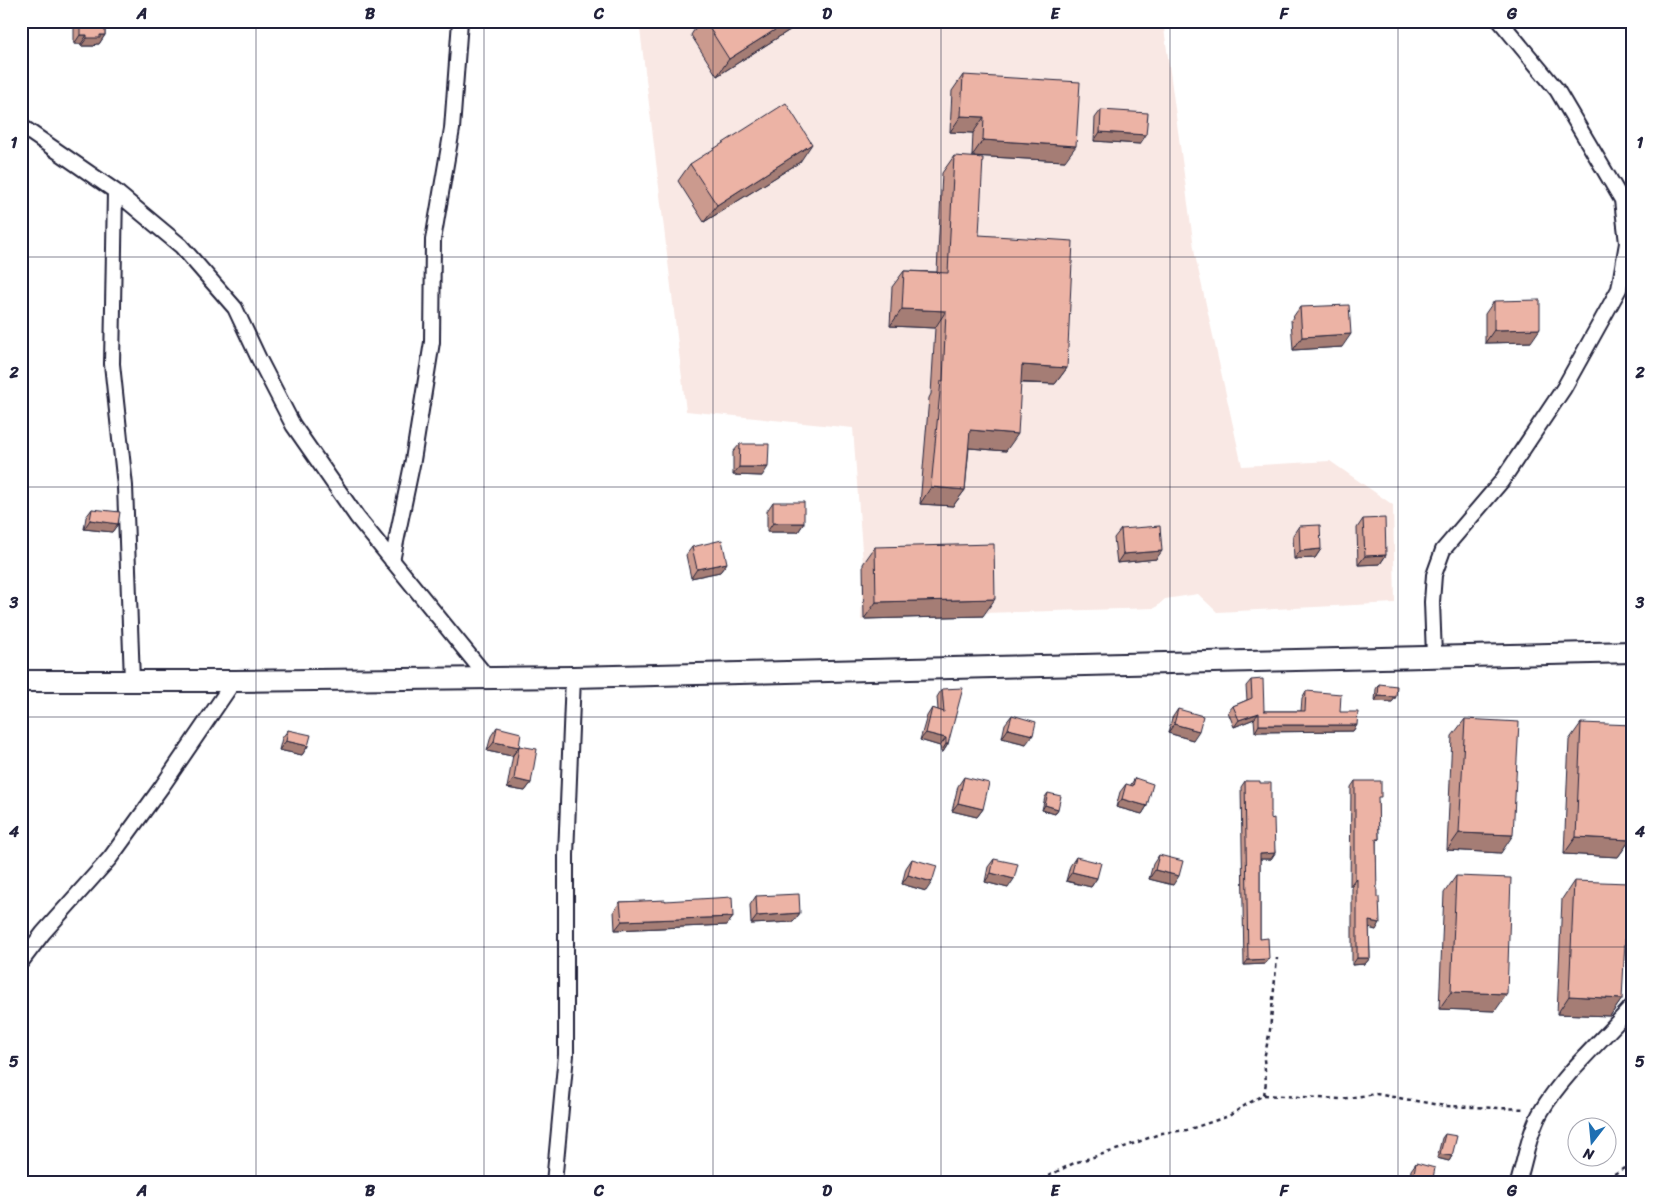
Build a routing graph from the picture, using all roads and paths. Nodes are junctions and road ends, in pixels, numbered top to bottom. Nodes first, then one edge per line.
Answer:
1 (460, 21) edge
2 (1500, 21) edge
3 (21, 126) edge
4 (114, 191) junction
5 (392, 561) junction
6 (1633, 652) edge
7 (1434, 656) junction
8 (487, 677) junction
9 (573, 677) junction
10 (132, 680) junction
11 (21, 681) edge
12 (234, 681) junction
13 (1277, 958) dead end
14 (21, 962) edge
15 (1633, 1005) edge
16 (1264, 1095) junction
17 (1541, 1111) junction
18 (1633, 1163) edge
19 (554, 1183) edge
20 (1034, 1183) edge
21 (1518, 1183) edge
22 (1592, 1183) edge

1 - 5 street
2 - 7 street
3 - 4 street
4 - 5 street
4 - 10 street
5 - 8 street
6 - 7 main road
7 - 9 main road
8 - 9 main road
8 - 12 main road
9 - 19 street
10 - 11 main road
10 - 12 main road
12 - 14 street
13 - 16 path
15 - 17 street
16 - 17 path
16 - 20 path
17 - 21 street
18 - 22 path

